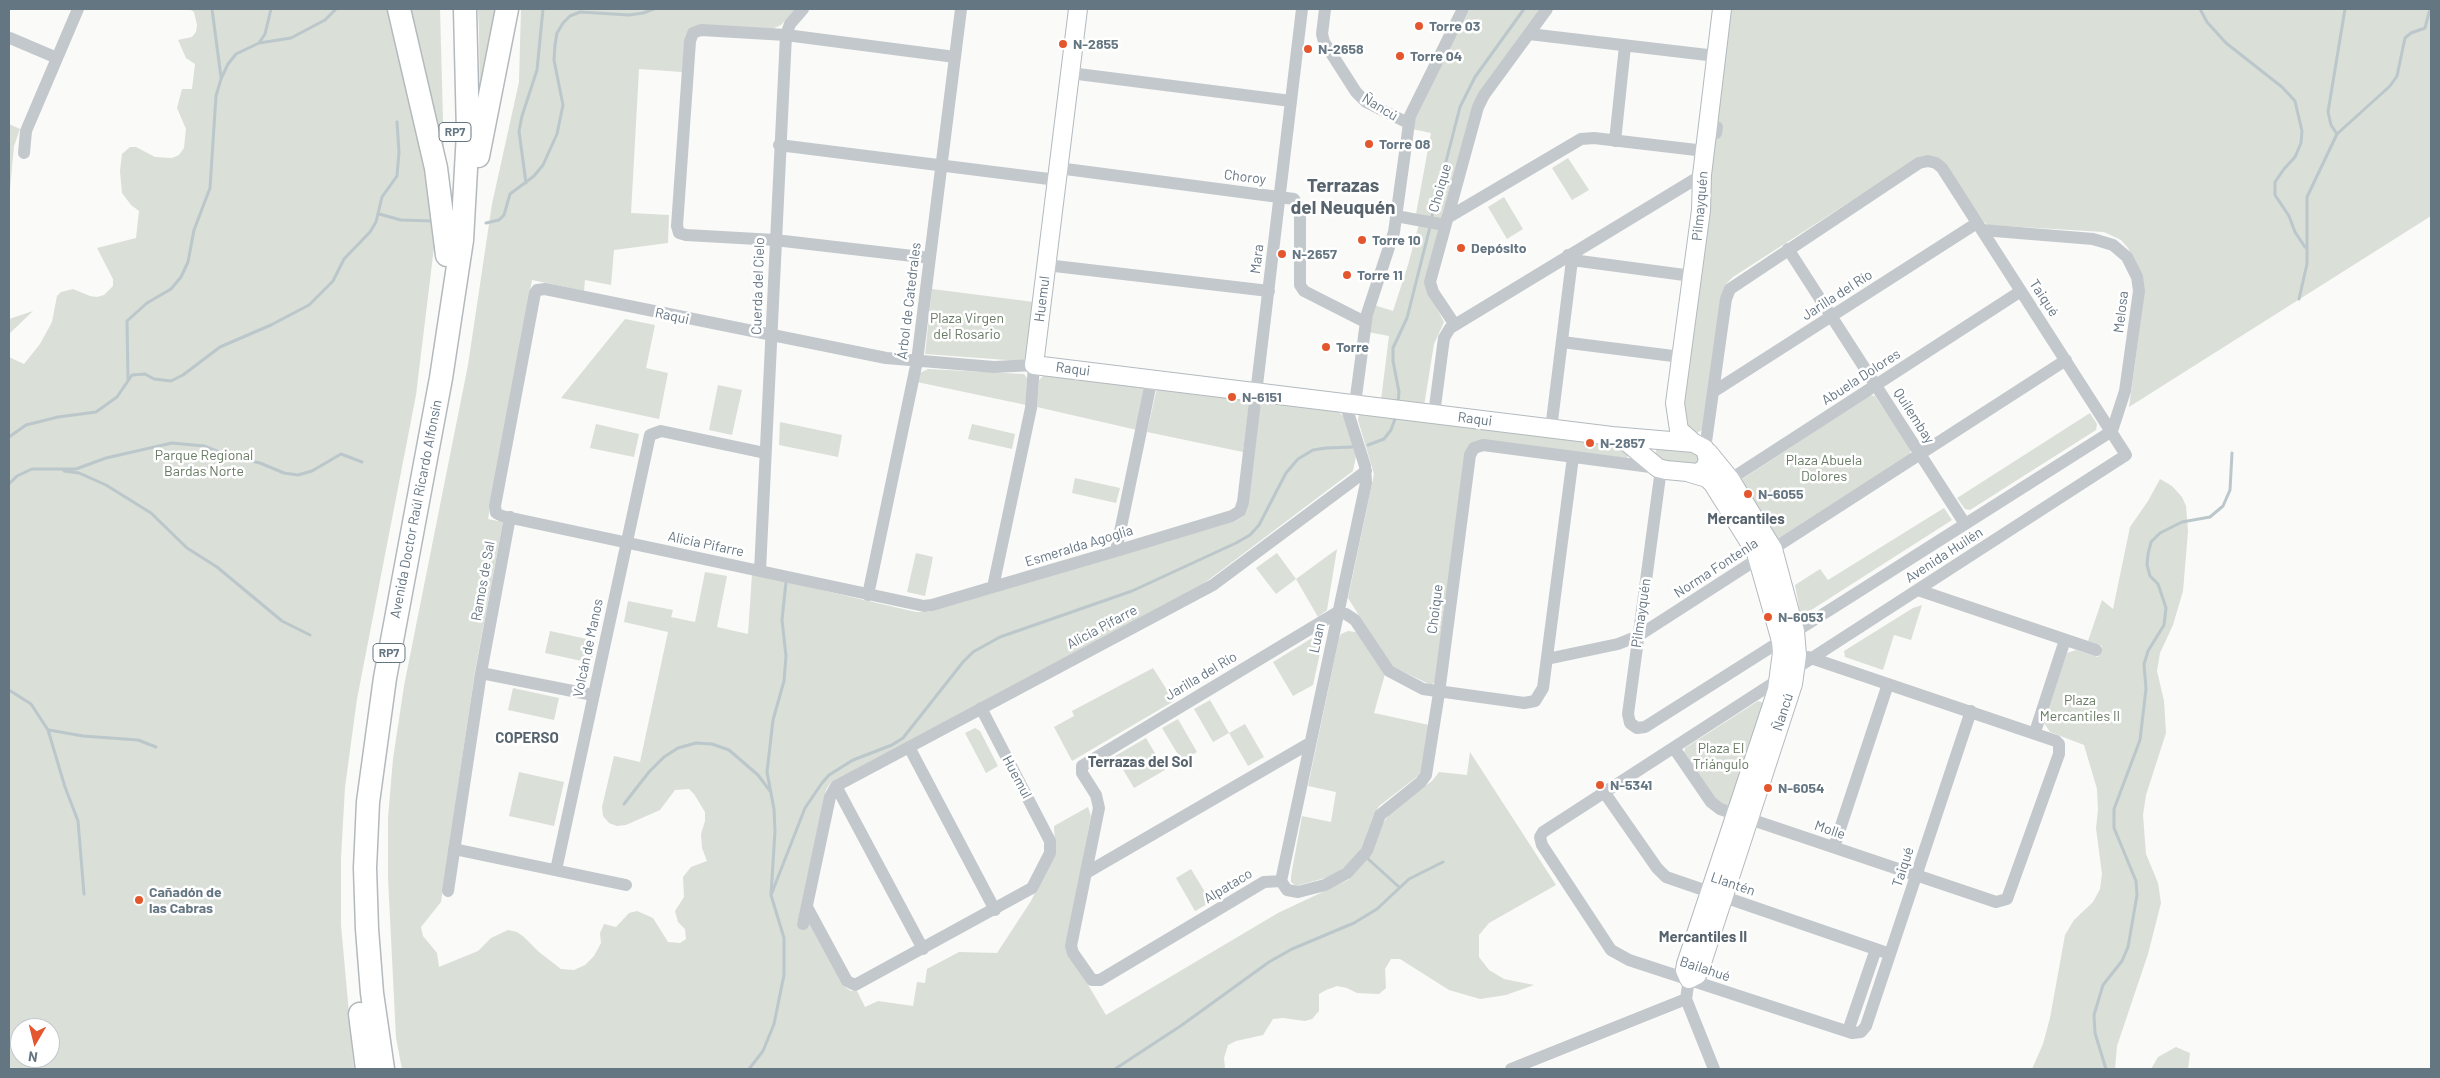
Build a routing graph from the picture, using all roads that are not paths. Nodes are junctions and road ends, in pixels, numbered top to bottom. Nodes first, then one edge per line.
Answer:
1 (78, 9) edge
2 (399, 9) edge
3 (451, 9) edge
4 (465, 9) edge
5 (507, 9) edge
6 (803, 9) edge
7 (961, 9) edge
8 (1078, 9) edge
9 (1302, 9) edge
10 (1324, 9) edge
11 (1463, 9) edge
12 (1547, 9) edge
13 (1722, 9) edge
14 (1529, 34) junction
15 (786, 35) junction
16 (10, 38) edge
17 (1625, 46) junction
18 (1716, 56) junction
19 (955, 57) junction
20 (57, 58) junction
21 (1070, 73) junction
22 (1291, 101) junction
23 (1408, 123) junction
24 (1615, 141) junction
25 (779, 146) junction
26 (1705, 151) junction
27 (24, 153) dead end
28 (941, 166) junction
29 (1057, 174) junction
30 (1702, 175) junction
31 (1280, 196) junction
32 (1396, 216) junction
33 (1443, 222) junction
34 (1980, 227) junction
35 (775, 240) junction
36 (454, 248) junction
37 (1788, 249) junction
38 (930, 258) junction
39 (1570, 258) junction
40 (1046, 264) junction
41 (1692, 276) junction
42 (1268, 291) junction
43 (2021, 291) junction
44 (1832, 316) junction
45 (1365, 322) junction
46 (1455, 325) junction
47 (771, 335) junction
48 (1562, 342) junction
49 (1681, 358) junction
50 (2066, 360) junction
51 (917, 361) junction
52 (1034, 365) junction
53 (1152, 378) junction
54 (1876, 385) junction
55 (1256, 392) junction
56 (1713, 392) junction
57 (1675, 403) junction
58 (1350, 404) junction
59 (1434, 414) junction
60 (1551, 429) junction
61 (2112, 431) junction
62 (1612, 436) junction
63 (1664, 440) junction
64 (1474, 448) joint
65 (1702, 448) junction
66 (765, 453) junction
67 (1921, 454) junction
68 (2126, 455) joint
69 (1573, 457) junction
70 (1657, 466) junction
71 (1366, 471) junction
72 (1690, 473) junction
73 (1723, 484) junction
74 (1240, 511) joint
75 (510, 517) junction
76 (1965, 524) junction
77 (626, 542) junction
78 (1116, 551) junction
79 (1766, 554) junction
80 (760, 571) junction
81 (992, 587) junction
82 (1918, 590) junction
83 (868, 595) junction
84 (924, 606) joint
85 (1338, 612) junction
86 (1638, 636) junction
87 (2065, 640) junction
88 (2096, 650) dead end
89 (1794, 651) junction
90 (1547, 659) junction
91 (481, 673) junction
92 (1779, 680) junction
93 (1888, 684) junction
94 (1439, 693) junction
95 (593, 695) junction
96 (981, 708) junction
97 (1971, 711) junction
98 (2035, 732) junction
99 (1310, 743) junction
100 (909, 747) junction
101 (1674, 748) junction
102 (836, 786) junction
103 (1604, 792) junction
104 (1742, 816) junction
105 (1834, 847) junction
106 (454, 849) junction
107 (556, 870) junction
108 (1086, 873) junction
109 (1916, 875) junction
110 (1282, 881) junction
111 (626, 884) dead end
112 (448, 891) dead end
113 (1716, 895) junction
114 (807, 907) junction
115 (995, 910) junction
116 (803, 924) dead end
117 (923, 949) junction
118 (1876, 949) junction
119 (1890, 954) junction
120 (1689, 979) junction
121 (1686, 999) junction
122 (1848, 1032) junction
123 (1861, 1032) joint
124 (366, 1064) edge
125 (384, 1069) edge
126 (1511, 1069) edge
127 (1714, 1069) edge

1 - 20 street
2 - 36 highway
3 - 36 highway, Avenida Doctor Raúl Ricardo Alfonsín / RP7
4 - 36 highway, Avenida Doctor Raúl Ricardo Alfonsín / RP7
5 - 36 highway
6 - 15 street, Cuerda del Cielo
7 - 19 street, Árbol de Catedrales
8 - 21 street, Huemul
9 - 22 street, Mara
10 - 23 street, Ñancú
11 - 23 street, Luan
12 - 14 street, Choique
13 - 18 street, Pilmayquén
14 - 17 street
14 - 33 street, Choique
15 - 19 street
15 - 25 street, Cuerda del Cielo
15 - 35 street
16 - 20 street
17 - 18 street
17 - 24 street
18 - 26 street, Pilmayquén
19 - 28 street, Árbol de Catedrales
20 - 27 street
21 - 22 street
21 - 29 street, Huemul
22 - 31 street, Mara
23 - 32 street, Luan
24 - 26 street
24 - 33 street
25 - 28 street, Choroy
25 - 35 street, Cuerda del Cielo
26 - 30 street, Pilmayquén
28 - 29 street, Choroy
28 - 38 street, Árbol de Catedrales
29 - 31 street, Choroy
29 - 40 street, Huemul
30 - 39 street
30 - 41 street, Pilmayquén
31 - 42 street, Mara
31 - 45 street, Choroy
32 - 33 street
32 - 45 street, Luan
33 - 46 street, Choique
34 - 37 street, Taiqué
34 - 43 street, Taiqué
34 - 44 street, Jarilla del Río
34 - 61 street, Melosa
35 - 38 street
35 - 47 street, Cuerda del Cielo
36 - 124 highway, Avenida Doctor Raúl Ricardo Alfonsín / RP7
36 - 125 highway, Avenida Doctor Raúl Ricardo Alfonsín / RP7
37 - 44 street, Quilembay
37 - 56 street
38 - 51 street, Árbol de Catedrales
39 - 41 street
39 - 46 street
39 - 48 street
40 - 42 street
40 - 52 street, Huemul
41 - 49 street, Pilmayquén
42 - 55 street, Mara
43 - 50 street, Taiqué
43 - 54 street, Abuela Dolores
44 - 54 street, Quilembay
44 - 56 street, Jarilla del Río
45 - 58 street, Luan
46 - 59 street
47 - 51 street, Raqui
47 - 66 street, Cuerda del Cielo
47 - 75 street, Raqui
48 - 49 street
48 - 60 street
49 - 57 street, Pilmayquén
50 - 61 street, Taiqué
50 - 67 street, Norma Fontenla
51 - 52 street, Raqui
51 - 83 street, Árbol de Catedrales
52 - 53 street, Raqui
52 - 81 street, Huemul
53 - 55 street, Raqui
53 - 78 street
54 - 67 street, Quilembay
54 - 73 street, Abuela Dolores
55 - 58 street, Raqui
55 - 74 street, Mara
56 - 65 street
57 - 63 street, Pilmayquén
57 - 65 street, Pilmayquén
58 - 59 street, Raqui
58 - 71 street, Luan
59 - 60 street, Raqui
60 - 62 street, Raqui
61 - 68 street, Taiqué
61 - 76 street, Avenida Huilén
62 - 63 street, Raqui
62 - 70 street, Raqui
63 - 65 street, Raqui
63 - 70 street
64 - 69 street, Raqui
64 - 94 street, Choique
65 - 72 street
65 - 73 street, Ñancú
66 - 77 street, Volcán de Manos
66 - 80 street, Cuerda del Cielo
67 - 76 street, Quilembay
67 - 79 street, Norma Fontenla
68 - 82 street, Avenida Huilén
69 - 70 street, Raqui
69 - 90 street
70 - 72 street, Raqui
70 - 86 street, Pilmayquén
71 - 85 street, Luan
71 - 96 street, Alicia Pifarre
72 - 73 street, Ñancú
73 - 79 street, Ñancú
74 - 78 street, Esmeralda Agoglia
75 - 77 street, Alicia Pifarre
75 - 91 street, Ramos de Sal
76 - 89 street, Avenida Huilén
77 - 80 street, Alicia Pifarre
77 - 95 street, Volcán de Manos
78 - 81 street, Esmeralda Agoglia
79 - 86 street, Norma Fontenla
79 - 89 street, Ñancú
80 - 83 street, Alicia Pifarre
81 - 84 street, Esmeralda Agoglia
82 - 87 street
82 - 89 street, Avenida Huilén
83 - 84 street, Alicia Pifarre
85 - 94 street
85 - 99 street, Luan
85 - 108 street, Jarilla del Río
86 - 89 street, Pilmayquén
86 - 90 street, Norma Fontenla
87 - 88 street
87 - 98 street
89 - 92 street, Ñancú
89 - 93 street
89 - 104 street, Ñancú
90 - 94 street
91 - 95 street
91 - 106 street, Ramos de Sal
92 - 101 street
92 - 104 street, Ñancú
93 - 97 street
93 - 105 street
94 - 110 street, Choique
95 - 107 street, Volcán de Manos
96 - 100 street, Alicia Pifarre
96 - 115 street, Huemul
97 - 98 street
97 - 109 street, Taiqué
98 - 109 street, Molle
99 - 108 street
99 - 110 street, Luan
100 - 102 street, Alicia Pifarre
100 - 115 street
101 - 103 street
101 - 104 street, Molle
102 - 114 street
102 - 117 street
103 - 113 street, Llantén
103 - 120 street, Bailahué
104 - 105 street, Molle
104 - 113 street, Ñancú
105 - 109 street, Molle
106 - 107 street
106 - 112 street, Ramos de Sal
107 - 111 street
108 - 110 street, Alpataco
109 - 119 street, Taiqué
113 - 118 street, Llantén
113 - 120 street, Ñancú
114 - 116 street
114 - 117 street
115 - 117 street
118 - 119 street, Llantén
118 - 122 street
119 - 123 street, Taiqué
120 - 121 street, Ñancú
120 - 122 street, Bailahué
121 - 126 street
121 - 127 street
122 - 123 street, Bailahué

